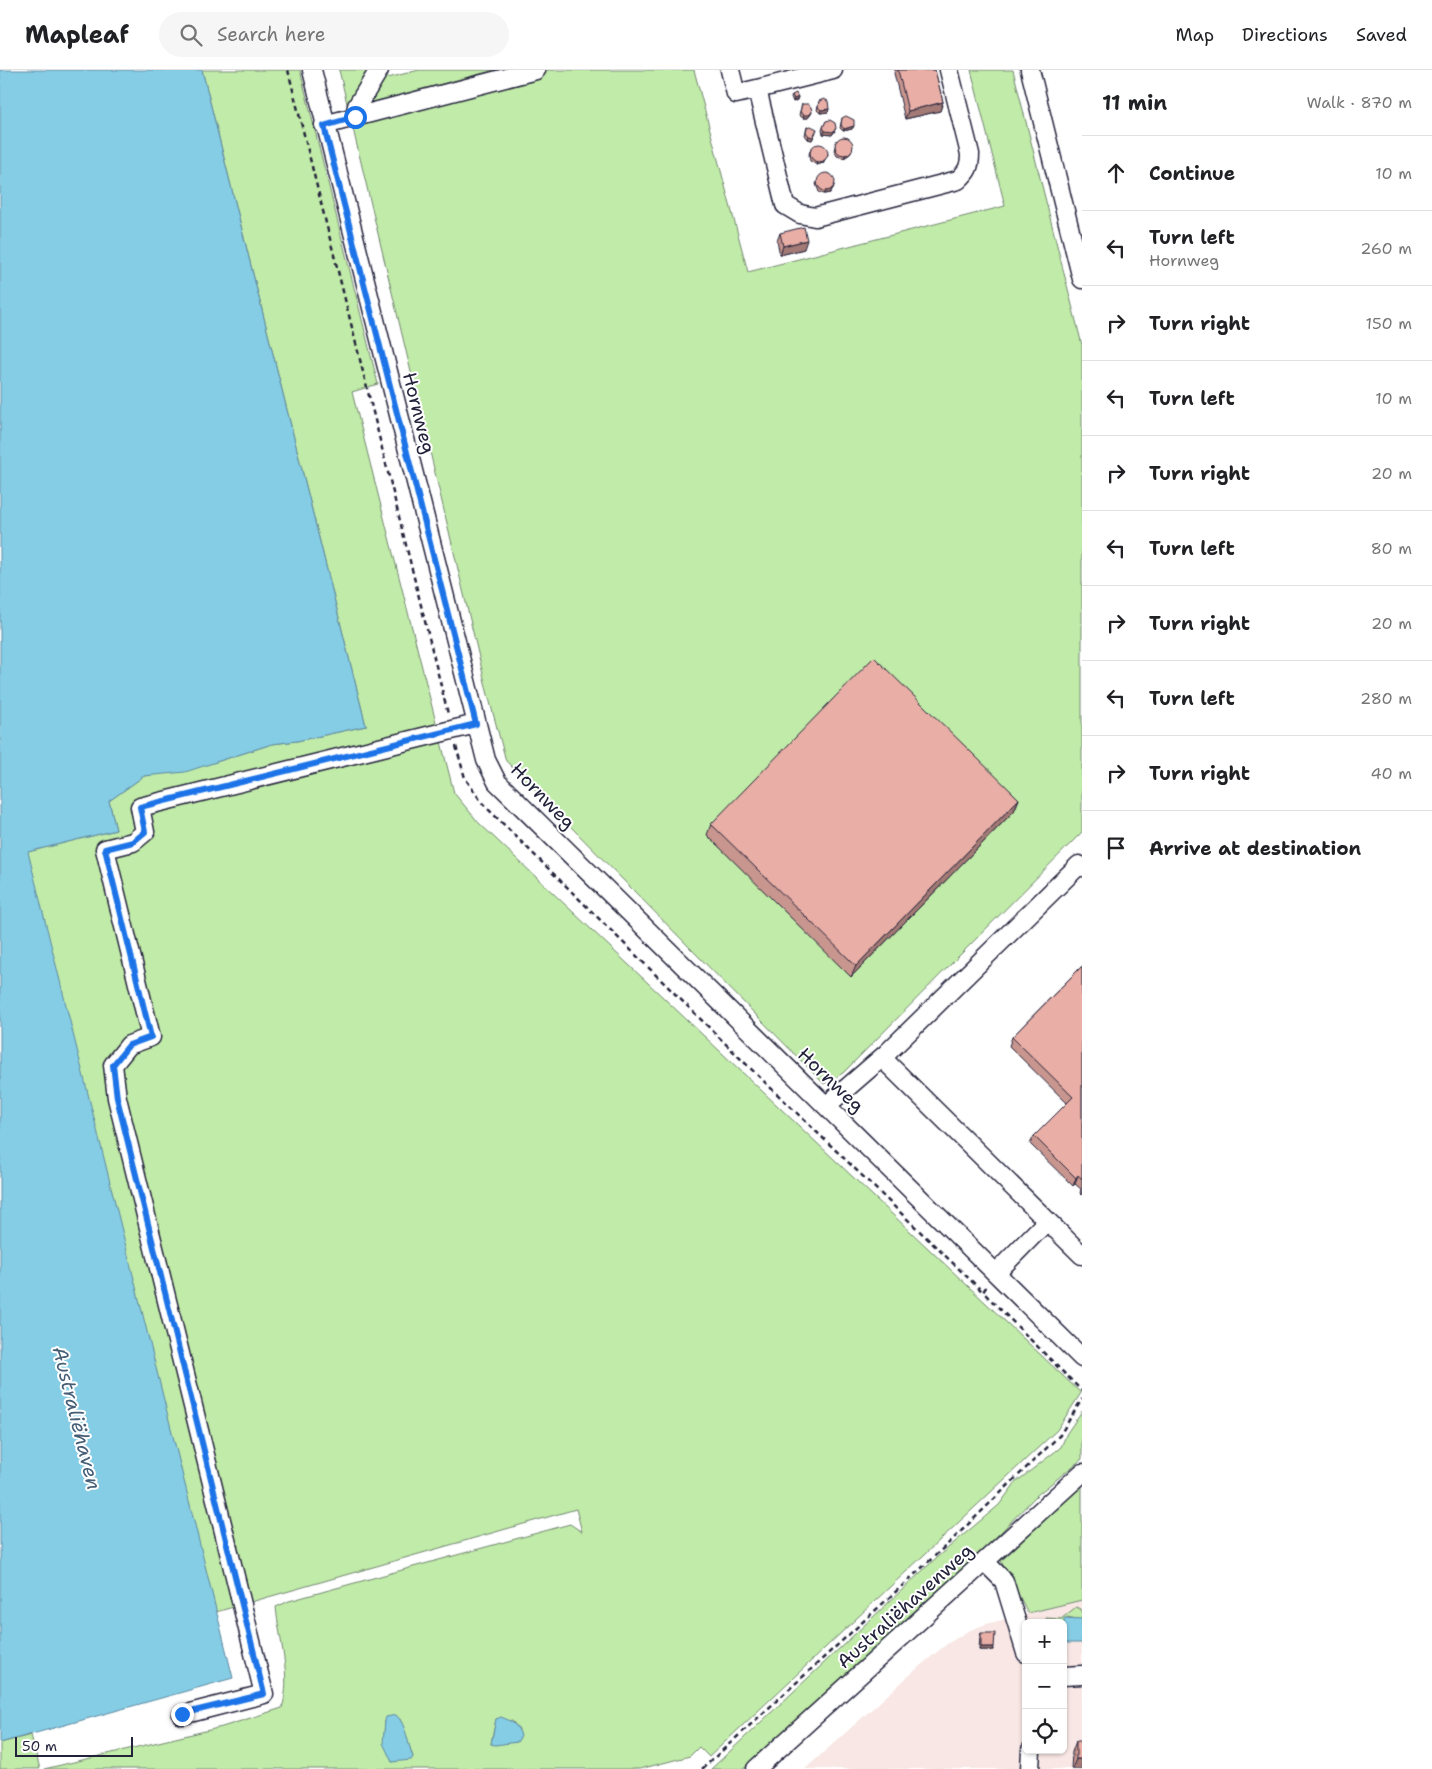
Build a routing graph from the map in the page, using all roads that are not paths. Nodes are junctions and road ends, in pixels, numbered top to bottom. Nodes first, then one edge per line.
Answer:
1 (312, 70) edge
2 (379, 70) edge
3 (536, 70) edge
4 (730, 70) edge
5 (833, 70) edge
6 (949, 70) edge
7 (1030, 70) edge
8 (757, 89) junction
9 (355, 117) junction
10 (324, 126) junction
11 (1082, 279) edge
12 (476, 724) junction
13 (1082, 867) edge
14 (882, 1058) junction
15 (826, 1106) junction
16 (1047, 1221) junction
17 (1082, 1255) edge
18 (996, 1273) junction
19 (1082, 1358) edge
20 (1082, 1473) edge
21 (985, 1562) junction
22 (1022, 1640) edge
23 (1082, 1675) edge
24 (1067, 1676) edge
25 (182, 1714) dead end
26 (1031, 1754) edge
27 (756, 1769) edge
28 (1030, 1769) edge

1 - 10 street, Hornweg
2 - 9 street
3 - 9 street
4 - 8 street
5 - 8 street
6 - 8 street
7 - 11 street
9 - 10 street
10 - 12 street, Hornweg
12 - 15 street, Hornweg
12 - 25 street
13 - 14 street
14 - 15 street
14 - 16 street
15 - 18 street, Hornweg
16 - 17 street
16 - 18 street
18 - 19 street, Hornweg
20 - 21 street, Australiëhavenweg
21 - 22 street
21 - 27 street, Australiëhavenweg
23 - 24 street
26 - 28 street

